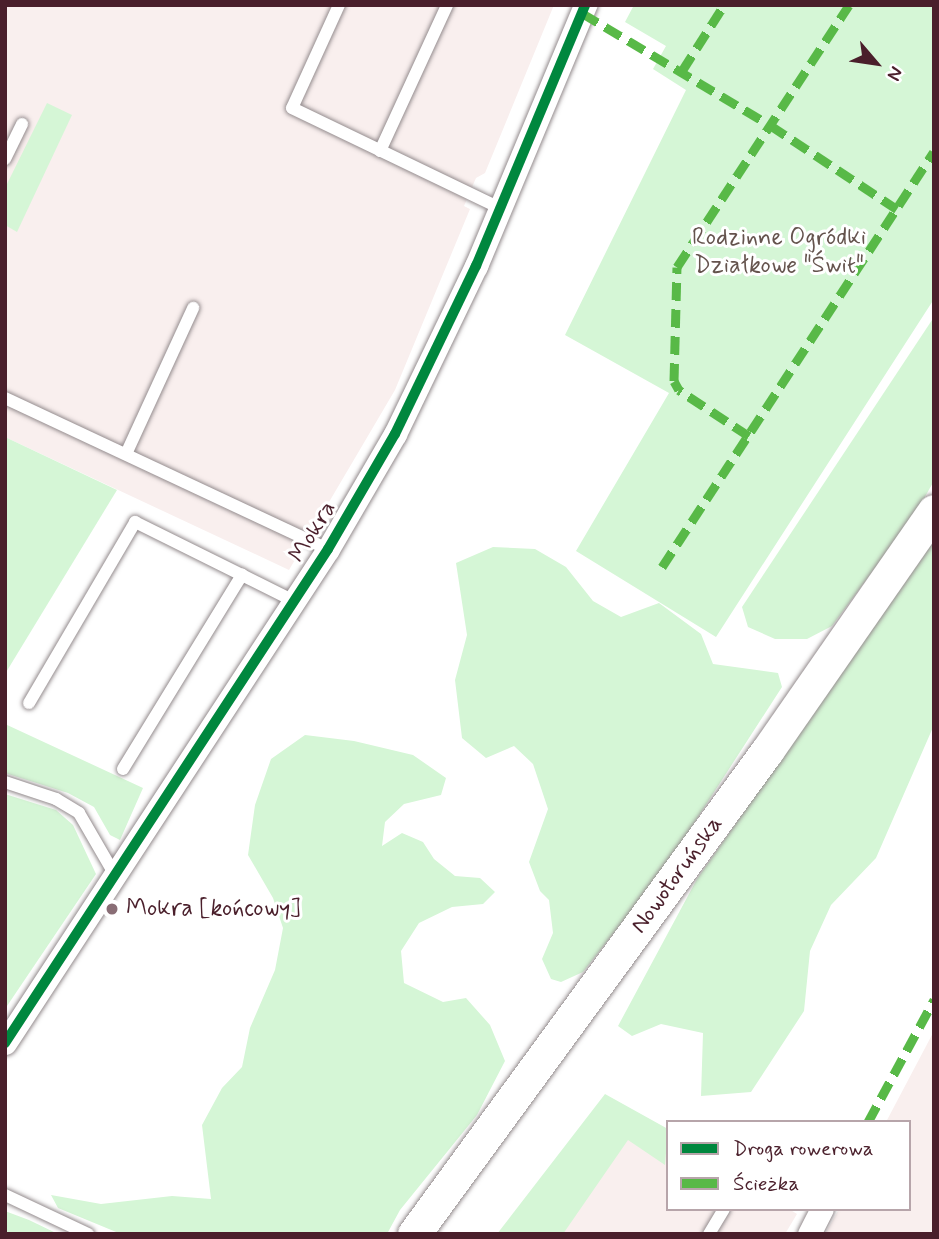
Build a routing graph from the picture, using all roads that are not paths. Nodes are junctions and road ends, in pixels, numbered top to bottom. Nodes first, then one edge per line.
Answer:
1 (339, 5) edge
2 (447, 5) edge
3 (585, 5) edge
4 (22, 124) dead end
5 (380, 151) junction
6 (5, 159) edge
7 (500, 208) junction
8 (193, 308) dead end
9 (5, 398) edge
10 (126, 454) junction
11 (934, 511) edge
12 (328, 549) junction
13 (242, 575) junction
14 (294, 601) junction
15 (29, 703) dead end
16 (123, 769) dead end
17 (5, 782) edge
18 (115, 875) junction
19 (5, 1043) edge
20 (5, 1195) edge
21 (723, 1211) edge
22 (821, 1211) edge
23 (88, 1234) edge
24 (414, 1234) edge
25 (709, 1234) edge
26 (809, 1234) edge

1 - 5 lane
2 - 5 lane
3 - 7 street, Mokra
4 - 6 lane
5 - 7 lane
7 - 12 street, Mokra
8 - 10 lane
9 - 10 lane
10 - 12 lane
11 - 24 main road, Nowotoruńska
12 - 14 street, Mokra
13 - 14 lane
13 - 15 lane
13 - 16 lane
14 - 18 street, Mokra
17 - 18 lane
18 - 19 street, Mokra
20 - 23 lane
21 - 25 lane
22 - 26 street

